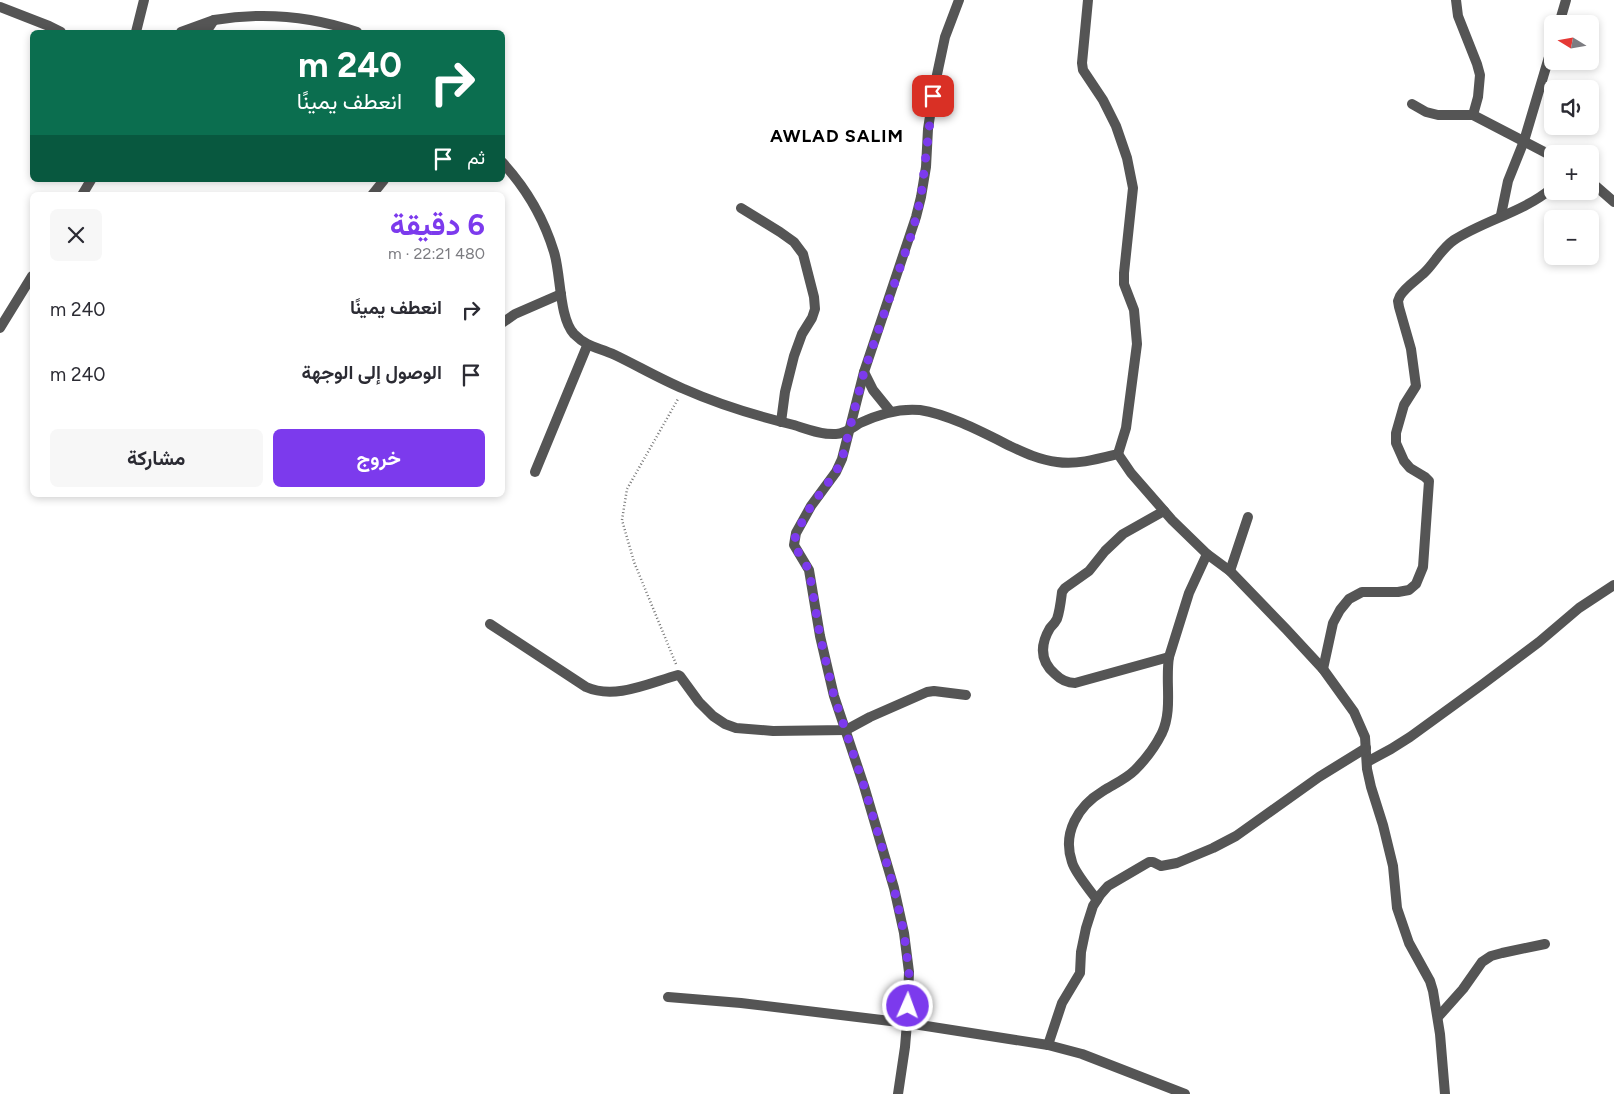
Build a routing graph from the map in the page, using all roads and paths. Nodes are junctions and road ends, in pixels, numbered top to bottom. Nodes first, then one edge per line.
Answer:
1 (144, 0) edge
2 (959, 0) edge
3 (1088, 0) edge
4 (1456, 0) edge
5 (1566, 0) edge
6 (0, 7) edge
7 (1562, 15) edge
8 (214, 20) junction
9 (57, 30) edge
10 (136, 30) edge
11 (186, 30) edge
12 (207, 30) edge
13 (351, 30) edge
14 (1545, 70) edge
15 (1412, 104) dead end
16 (1473, 115) junction
17 (1524, 141) junction
18 (1544, 152) edge
19 (505, 166) edge
20 (382, 182) edge
21 (1599, 189) edge
22 (374, 192) edge
23 (1544, 194) edge
24 (1614, 202) edge
25 (741, 208) dead end
26 (1501, 215) junction
27 (30, 279) edge
28 (561, 294) junction
29 (505, 321) edge
30 (0, 328) edge
31 (588, 346) junction
32 (864, 372) junction
33 (684, 389) junction
34 (890, 411) junction
35 (781, 422) junction
36 (849, 429) junction
37 (1118, 454) junction
38 (535, 472) dead end
39 (1164, 511) junction
40 (1248, 517) dead end
41 (1207, 554) junction
42 (1230, 571) junction
43 (1614, 585) edge
44 (490, 624) dead end
45 (1169, 657) junction
46 (1323, 669) junction
47 (682, 677) junction
48 (966, 695) dead end
49 (846, 730) junction
50 (1366, 748) junction
51 (1367, 762) junction
52 (1097, 900) junction
53 (1545, 944) dead end
54 (668, 996) dead end
55 (1438, 1017) junction
56 (907, 1023) junction
57 (1048, 1045) junction
58 (898, 1094) edge
59 (1185, 1094) edge
60 (1445, 1094) edge

1 - 10 street
2 - 32 street
3 - 37 street
4 - 16 street
5 - 7 street
6 - 9 street
8 - 11 street
8 - 12 street
8 - 13 street
14 - 17 street
15 - 16 street
16 - 17 street
17 - 18 street
17 - 26 street
19 - 28 street
20 - 22 street
21 - 24 street
23 - 26 street
25 - 35 street
26 - 46 street
27 - 30 street
28 - 29 street
28 - 31 street
31 - 33 street
31 - 38 street
32 - 34 street
32 - 36 street
33 - 35 street
33 - 47 path
34 - 36 street
34 - 37 street
35 - 36 street
36 - 49 street
37 - 39 street
39 - 41 street
39 - 45 street
40 - 42 street
41 - 42 street
41 - 45 street
42 - 46 street
43 - 51 street
44 - 47 street
45 - 52 street
46 - 50 street
47 - 49 street
48 - 49 street
49 - 56 street
50 - 51 street
50 - 52 street
51 - 55 street
52 - 57 street
53 - 55 street
54 - 56 street
55 - 60 street
56 - 57 street
56 - 58 street
57 - 59 street

